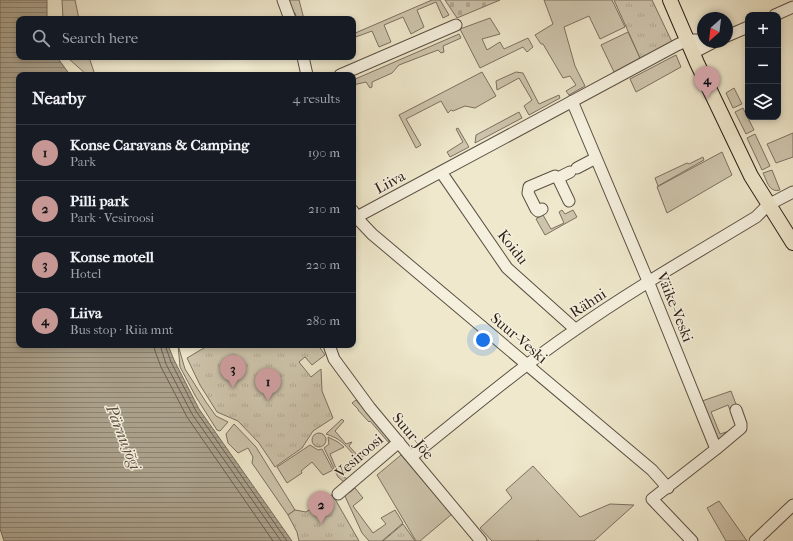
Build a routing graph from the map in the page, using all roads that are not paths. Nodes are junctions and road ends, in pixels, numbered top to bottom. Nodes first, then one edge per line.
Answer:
1 (283, 0) edge
2 (670, 0) edge
3 (678, 0) edge
4 (793, 7) edge
5 (781, 12) edge
6 (289, 16) edge
7 (456, 25) dead end
8 (745, 28) edge
9 (733, 33) edge
10 (695, 45) junction
11 (303, 60) edge
12 (306, 72) edge
13 (347, 72) edge
14 (572, 102) junction
15 (596, 158) junction
16 (441, 172) junction
17 (558, 178) junction
18 (793, 192) edge
19 (569, 201) dead end
20 (768, 205) junction
21 (542, 209) dead end
22 (356, 215) edge
23 (356, 218) edge
24 (793, 243) edge
25 (648, 281) junction
26 (575, 329) junction
27 (330, 348) edge
28 (527, 364) junction
29 (736, 410) dead end
30 (399, 442) junction
31 (716, 449) junction
32 (412, 456) junction
33 (668, 488) junction
34 (338, 494) dead end
35 (793, 506) edge
36 (481, 541) edge
37 (692, 541) edge
38 (755, 541) edge

1 - 6 street
2 - 10 main road
3 - 10 main road
4 - 5 street
7 - 13 street
8 - 9 street
10 - 14 street, Liiva
10 - 20 main road
11 - 12 street
14 - 15 street, Väike-Veski
14 - 16 street, Liiva
15 - 17 street
15 - 25 street, Väike-Veski
16 - 22 street, Liiva
16 - 26 street, Koidu
17 - 19 street
17 - 21 street
18 - 20 street, Rähni
20 - 24 main road
20 - 25 street, Rähni
23 - 28 street, Suur-Veski
25 - 26 street, Rähni
25 - 31 street, Väike-Veski
26 - 28 street, Rähni
27 - 30 street, Suur-Jõe
28 - 32 street, Rähni
28 - 33 street, Suur-Veski
29 - 31 street
30 - 32 street, Suur-Jõe
30 - 34 street, Vesiroosi
31 - 33 street
32 - 36 street, Suur-Jõe
33 - 37 street
35 - 38 street

